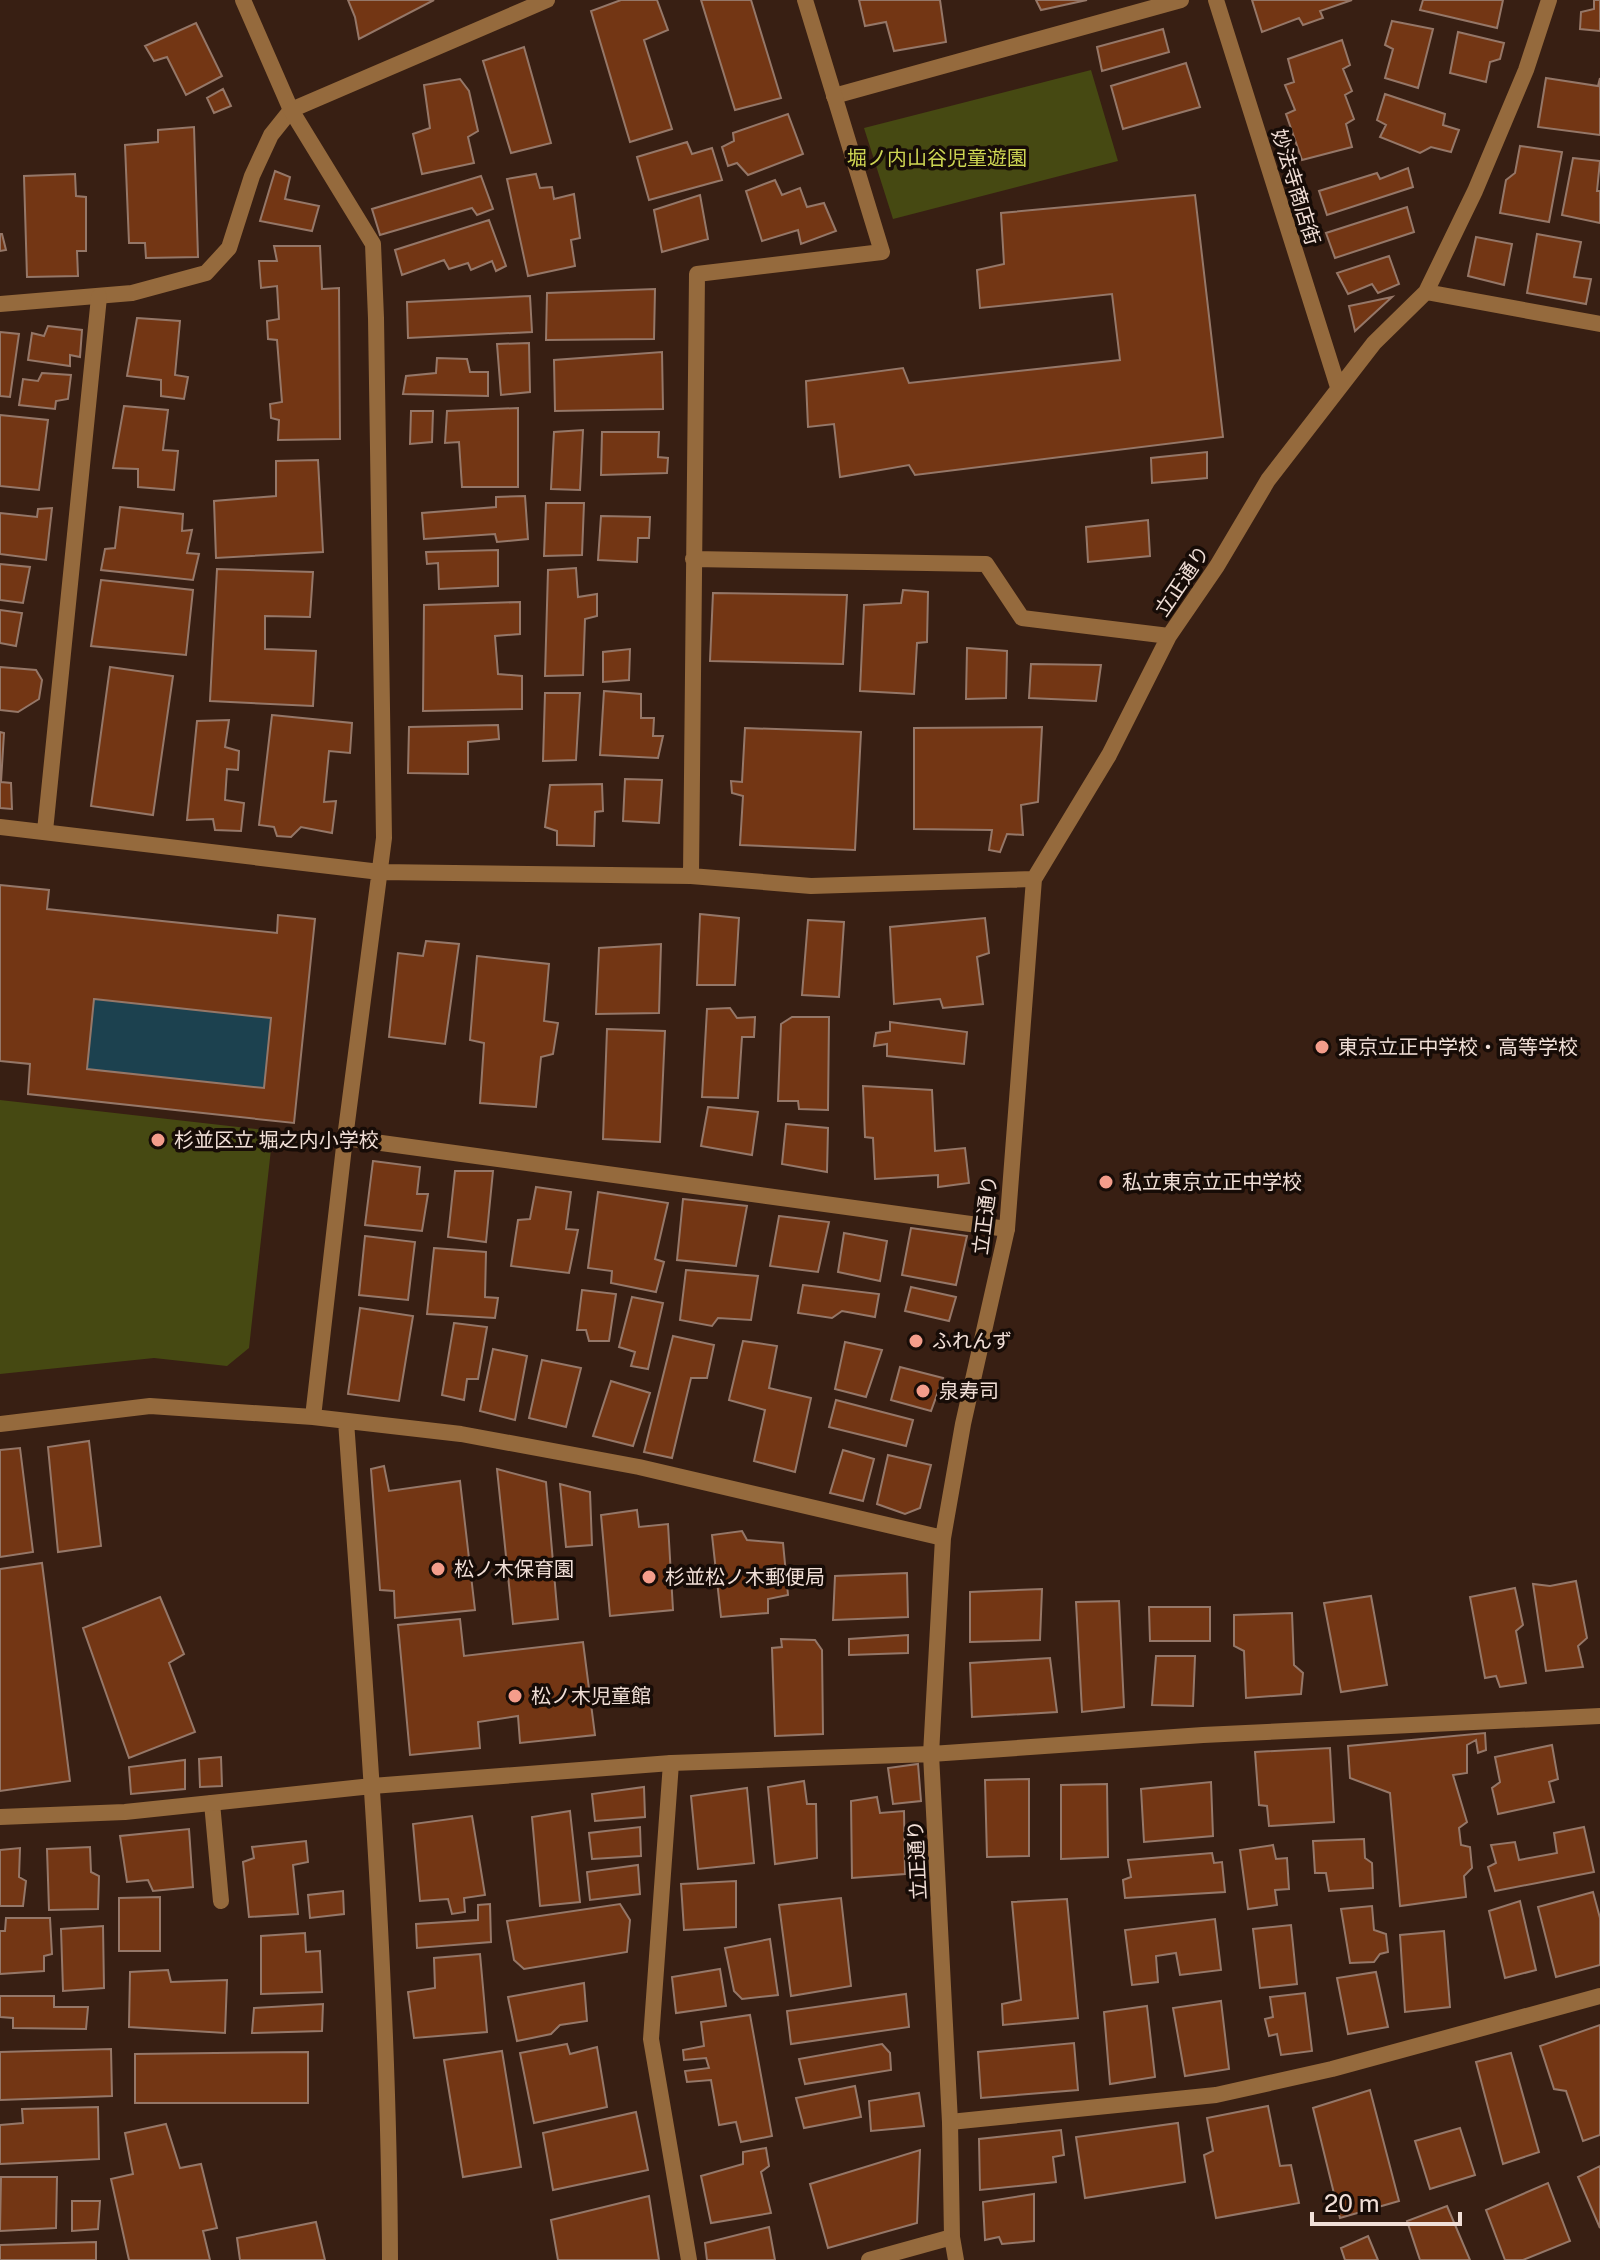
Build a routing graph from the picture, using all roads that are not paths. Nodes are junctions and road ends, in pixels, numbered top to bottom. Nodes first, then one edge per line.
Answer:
1 (243, 0) edge
2 (547, 0) edge
3 (805, 0) edge
4 (1181, 0) edge
5 (1216, 0) edge
6 (1549, 0) edge
7 (834, 96) junction
8 (291, 110) junction
9 (1426, 292) junction
10 (99, 297) junction
11 (0, 304) edge
12 (1600, 324) edge
13 (1338, 387) junction
14 (693, 559) junction
15 (1169, 636) junction
16 (0, 827) edge
17 (45, 831) junction
18 (380, 872) junction
19 (691, 876) junction
20 (1034, 879) junction
21 (345, 1138) junction
22 (1007, 1229) junction
23 (313, 1417) junction
24 (346, 1421) junction
25 (0, 1424) edge
26 (943, 1538) junction
27 (1600, 1716) edge
28 (931, 1754) junction
29 (671, 1763) junction
30 (372, 1786) junction
31 (212, 1803) junction
32 (0, 1817) edge
33 (221, 1901) dead end
34 (1600, 1996) edge
35 (950, 2122) junction
36 (952, 2237) junction
37 (960, 2258) edge
38 (390, 2260) edge
39 (689, 2260) edge
40 (869, 2260) edge

1 - 8 street
2 - 8 street
3 - 7 street
4 - 7 street
5 - 13 street, 妙法寺商店街
6 - 9 street, 立正通り
7 - 14 street
8 - 10 street
8 - 18 street
9 - 12 street
9 - 13 street, 立正通り
10 - 11 street
10 - 17 street
13 - 15 street, 立正通り
14 - 15 street
14 - 19 street
15 - 20 street, 立正通り
16 - 17 street
17 - 18 street
18 - 19 street
18 - 21 street
19 - 20 street
20 - 22 street, 立正通り
21 - 22 street
21 - 23 street
22 - 26 street, 立正通り
23 - 24 street
23 - 25 street
24 - 26 street
24 - 30 street
26 - 28 street, 立正通り
27 - 28 street
28 - 29 street
28 - 35 street, 立正通り
29 - 30 street
29 - 39 street
30 - 31 street
30 - 38 street
31 - 32 street
31 - 33 street
34 - 35 street
35 - 36 street, 立正通り
36 - 37 street, 立正通り
36 - 40 street

